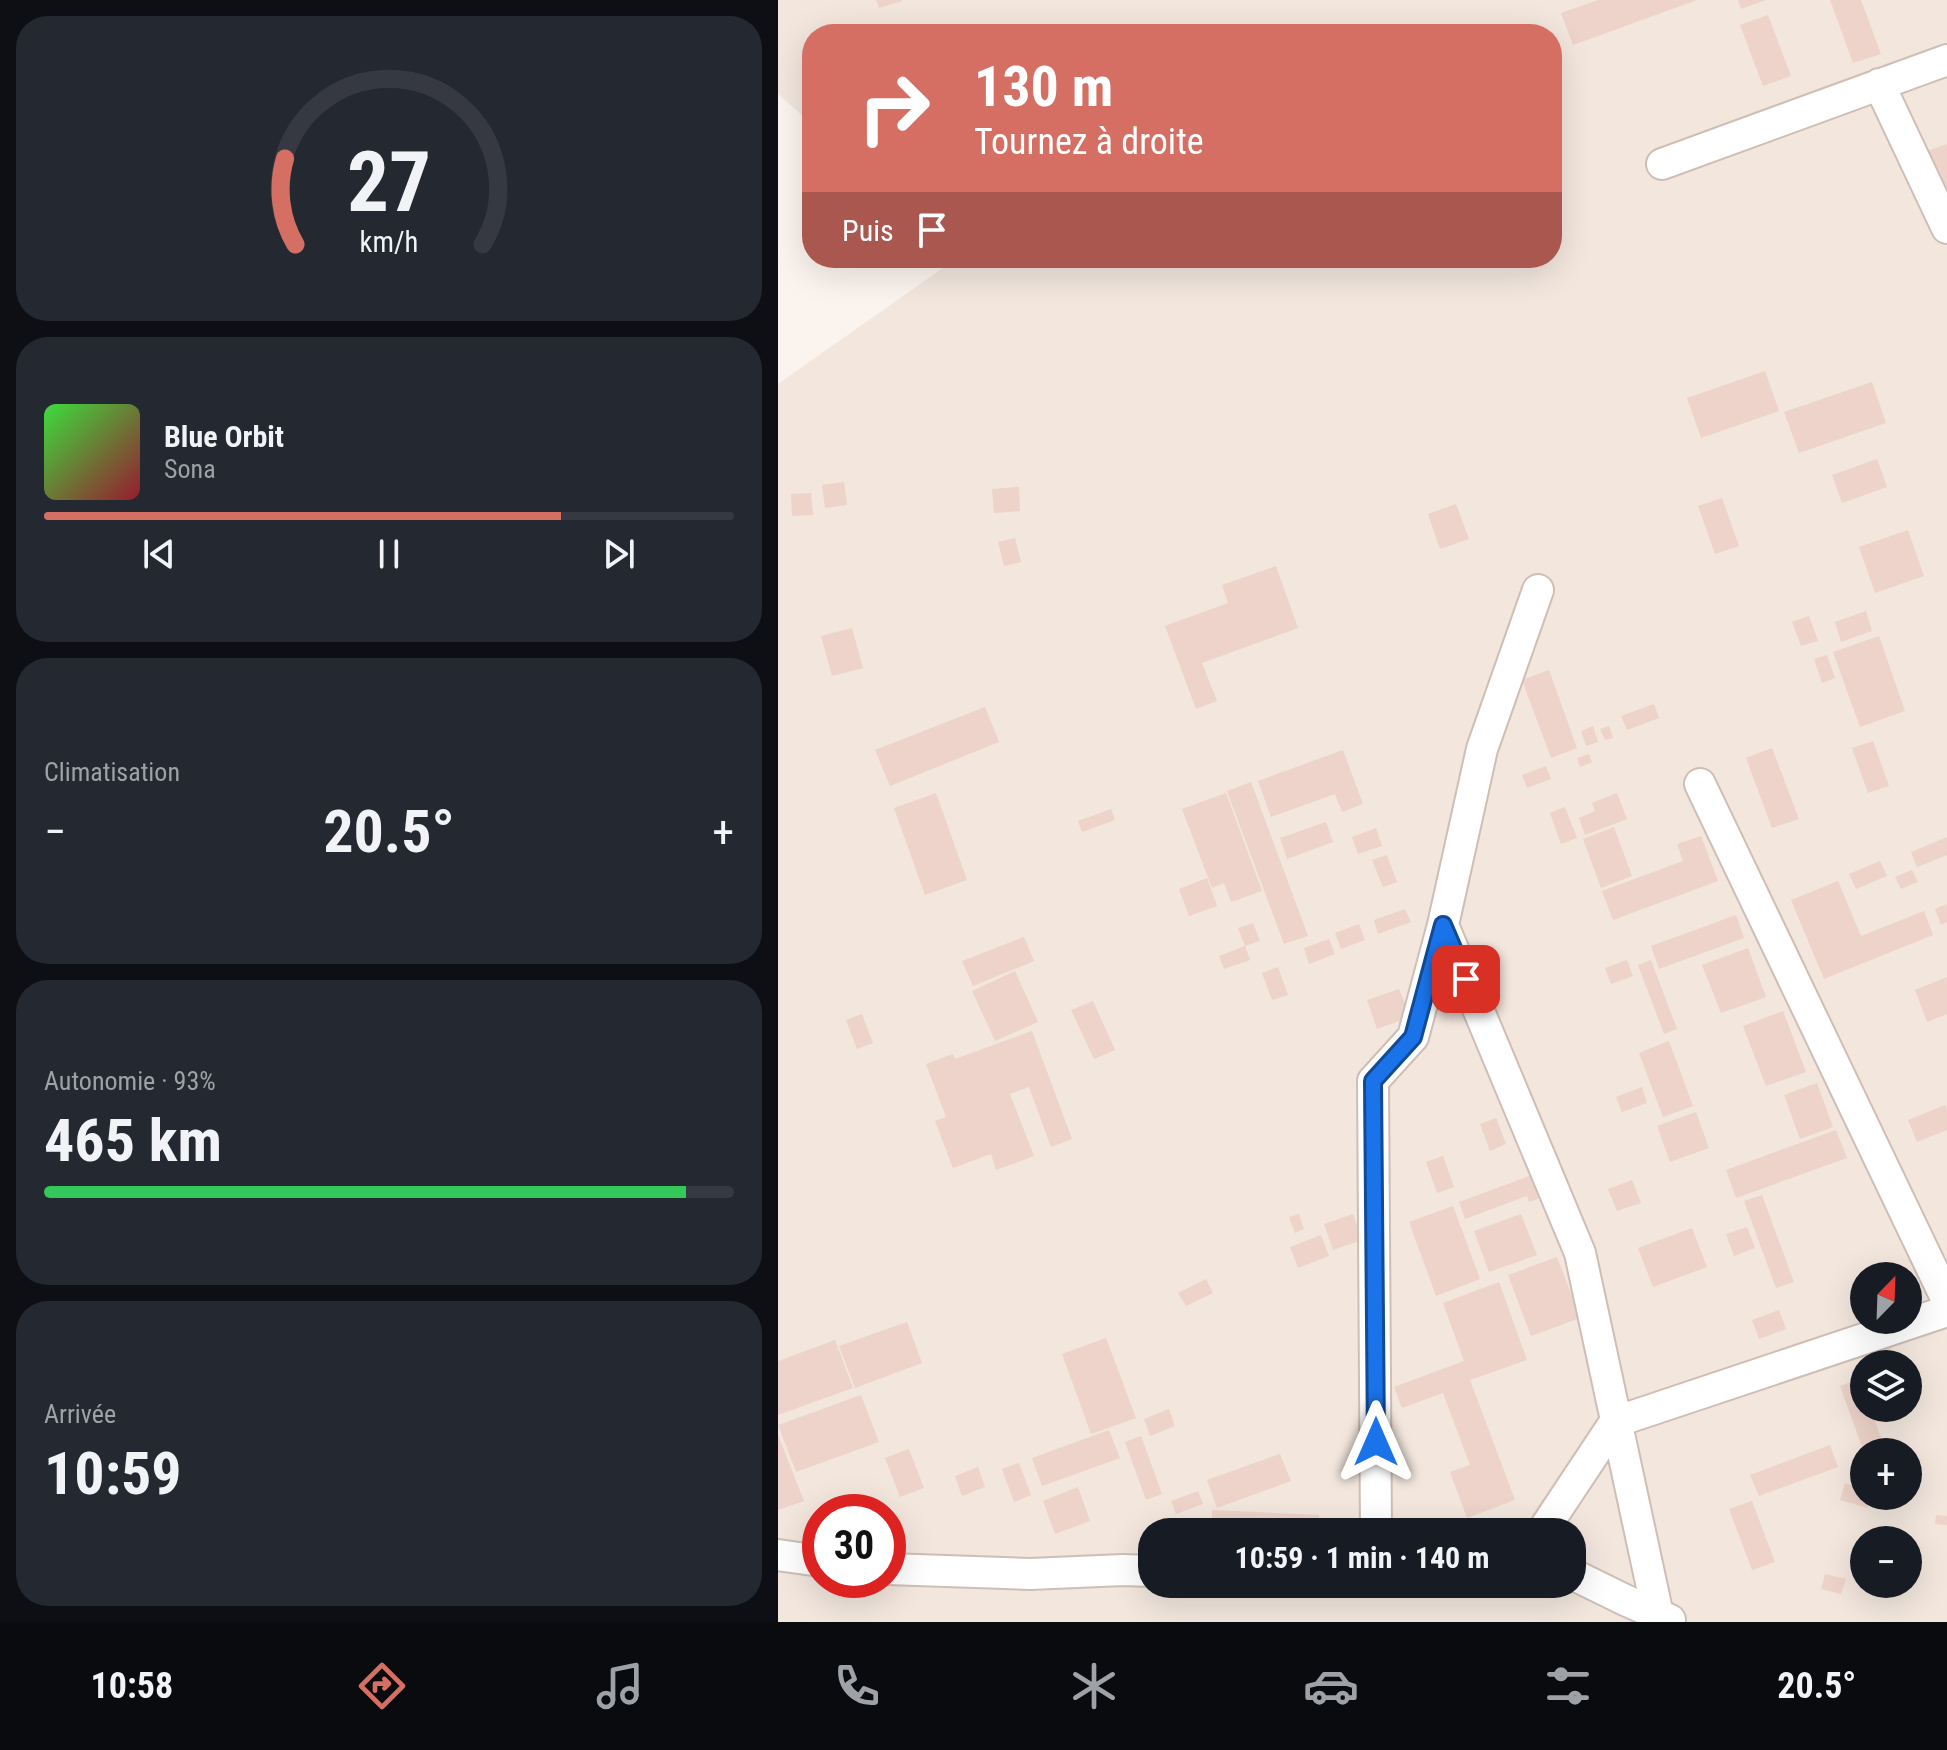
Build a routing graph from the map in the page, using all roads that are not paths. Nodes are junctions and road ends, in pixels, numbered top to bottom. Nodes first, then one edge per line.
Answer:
1 (1947, 60) edge
2 (1879, 84) junction
3 (1662, 164) dead end
4 (1947, 228) edge
5 (1538, 590) dead end
6 (1700, 784) dead end
7 (1443, 925) junction
8 (1947, 1300) edge
9 (1947, 1311) edge
10 (1615, 1422) junction
11 (1376, 1518) edge
12 (1551, 1518) edge
13 (778, 1555) edge
14 (802, 1558) edge
15 (906, 1570) edge
16 (1138, 1571) edge
17 (1586, 1581) edge
18 (1667, 1619) edge

1 - 2 street
2 - 3 street
2 - 4 street
5 - 7 street
6 - 8 street
7 - 10 street
7 - 11 street
9 - 10 street
10 - 12 street
10 - 18 street
13 - 14 street
15 - 16 street
17 - 18 street

